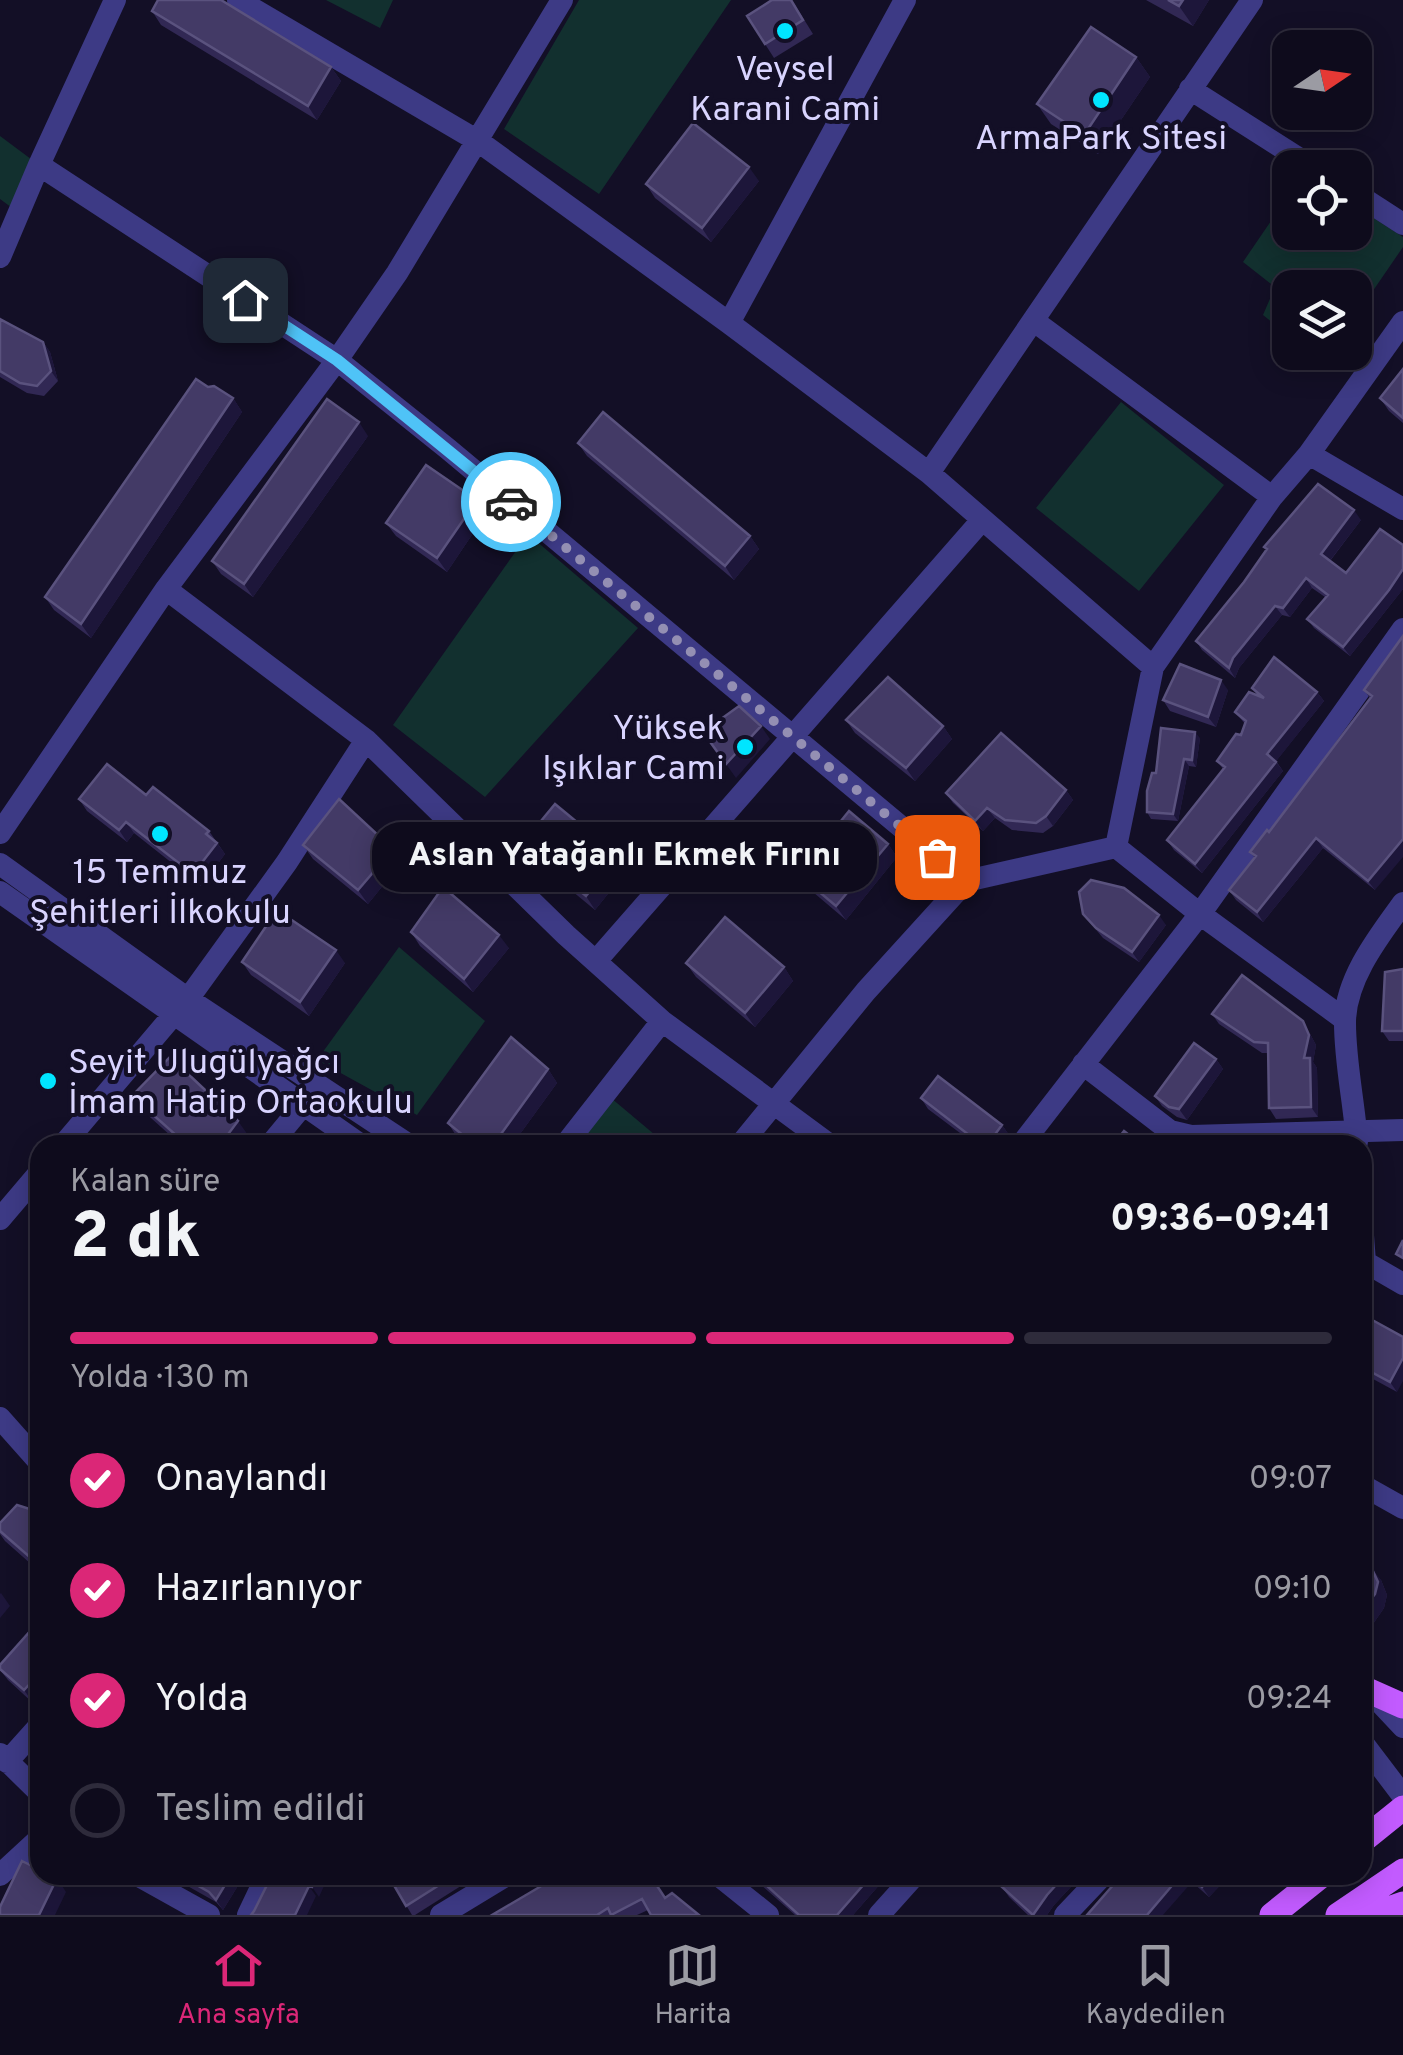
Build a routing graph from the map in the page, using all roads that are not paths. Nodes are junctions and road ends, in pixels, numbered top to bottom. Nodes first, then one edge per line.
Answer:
1 (115, 0) edge
2 (238, 0) edge
3 (562, 0) edge
4 (905, 0) edge
5 (1252, 0) edge
6 (1190, 89) junction
7 (478, 141) junction
8 (1286, 150) edge
9 (38, 164) junction
10 (1372, 204) edge
11 (1403, 224) edge
12 (0, 258) edge
13 (1034, 321) junction
14 (1403, 322) edge
15 (729, 323) junction
16 (337, 360) junction
17 (1309, 454) junction
18 (929, 473) junction
19 (1272, 498) junction
20 (1403, 509) edge
21 (982, 520) junction
22 (166, 589) junction
23 (1403, 629) edge
24 (1153, 667) junction
25 (793, 737) junction
26 (366, 740) junction
27 (0, 833) edge
28 (1116, 848) junction
29 (0, 864) edge
30 (966, 881) junction
31 (0, 892) edge
32 (1403, 903) edge
33 (1200, 914) junction
34 (596, 961) junction
35 (182, 1006) junction
36 (1344, 1019) junction
37 (662, 1021) junction
38 (1083, 1064) junction
39 (304, 1104) junction
40 (774, 1106) junction
41 (1403, 1130) edge
42 (72, 1135) edge
43 (278, 1135) edge
44 (347, 1135) edge
45 (393, 1135) edge
46 (573, 1135) edge
47 (749, 1135) edge
48 (758, 1135) edge
49 (816, 1135) edge
50 (1029, 1135) edge
51 (1187, 1135) edge
52 (1356, 1135) edge
53 (1369, 1135) edge
54 (30, 1184) edge
55 (0, 1219) edge
56 (1372, 1268) edge
57 (1403, 1284) edge
58 (0, 1418) edge
59 (30, 1453) edge
60 (1372, 1491) edge
61 (1403, 1508) edge
62 (1372, 1691) edge
63 (1372, 1695) edge
64 (1403, 1706) edge
65 (1403, 1727) edge
66 (30, 1734) edge
67 (1372, 1755) edge
68 (4, 1758) edge
69 (30, 1783) edge
70 (1403, 1796) edge
71 (1403, 1808) edge
72 (1372, 1834) edge
73 (30, 1847) edge
74 (1403, 1872) edge
75 (0, 1875) edge
76 (155, 1885) edge
77 (262, 1885) edge
78 (491, 1885) edge
79 (730, 1885) edge
80 (906, 1885) edge
81 (1093, 1885) edge
82 (1310, 1885) edge
83 (1403, 1904) edge
84 (208, 1915) edge
85 (248, 1915) edge
86 (442, 1915) edge
87 (768, 1915) edge
88 (879, 1915) edge
89 (1065, 1915) edge
90 (1272, 1915) edge
91 (1338, 1915) edge
92 (1371, 1915) edge

1 - 9 street
2 - 7 street
3 - 7 street
4 - 15 street
5 - 6 street
6 - 8 street
6 - 13 street
7 - 15 street
7 - 16 street
9 - 12 street
9 - 16 street
10 - 11 street
13 - 18 street
13 - 19 street
14 - 17 street
15 - 18 street
16 - 22 street
16 - 25 street
17 - 19 street
17 - 20 street
18 - 21 street
19 - 24 street
21 - 24 street
21 - 25 street
22 - 26 street
22 - 27 street
23 - 33 street
24 - 28 street
25 - 30 street
25 - 34 street
26 - 34 street
26 - 35 street
28 - 30 street
28 - 33 street
29 - 35 street
30 - 40 street
31 - 35 street
32 - 36 street
33 - 36 street
33 - 38 street
34 - 37 street
35 - 39 street
35 - 42 street
35 - 45 street
36 - 52 street
37 - 40 street
37 - 46 street
38 - 50 street
38 - 51 street
39 - 43 street
39 - 44 street
40 - 47 street
40 - 48 street
40 - 49 street
41 - 53 street
54 - 55 street
56 - 57 street
58 - 59 street
60 - 61 street
62 - 64 main road
63 - 65 street
66 - 68 street
67 - 70 street
68 - 69 street
71 - 72 main road
73 - 75 street
74 - 91 main road
76 - 84 street
77 - 85 street
78 - 86 street
79 - 87 street
80 - 88 street
81 - 89 street
82 - 90 main road
83 - 92 main road

